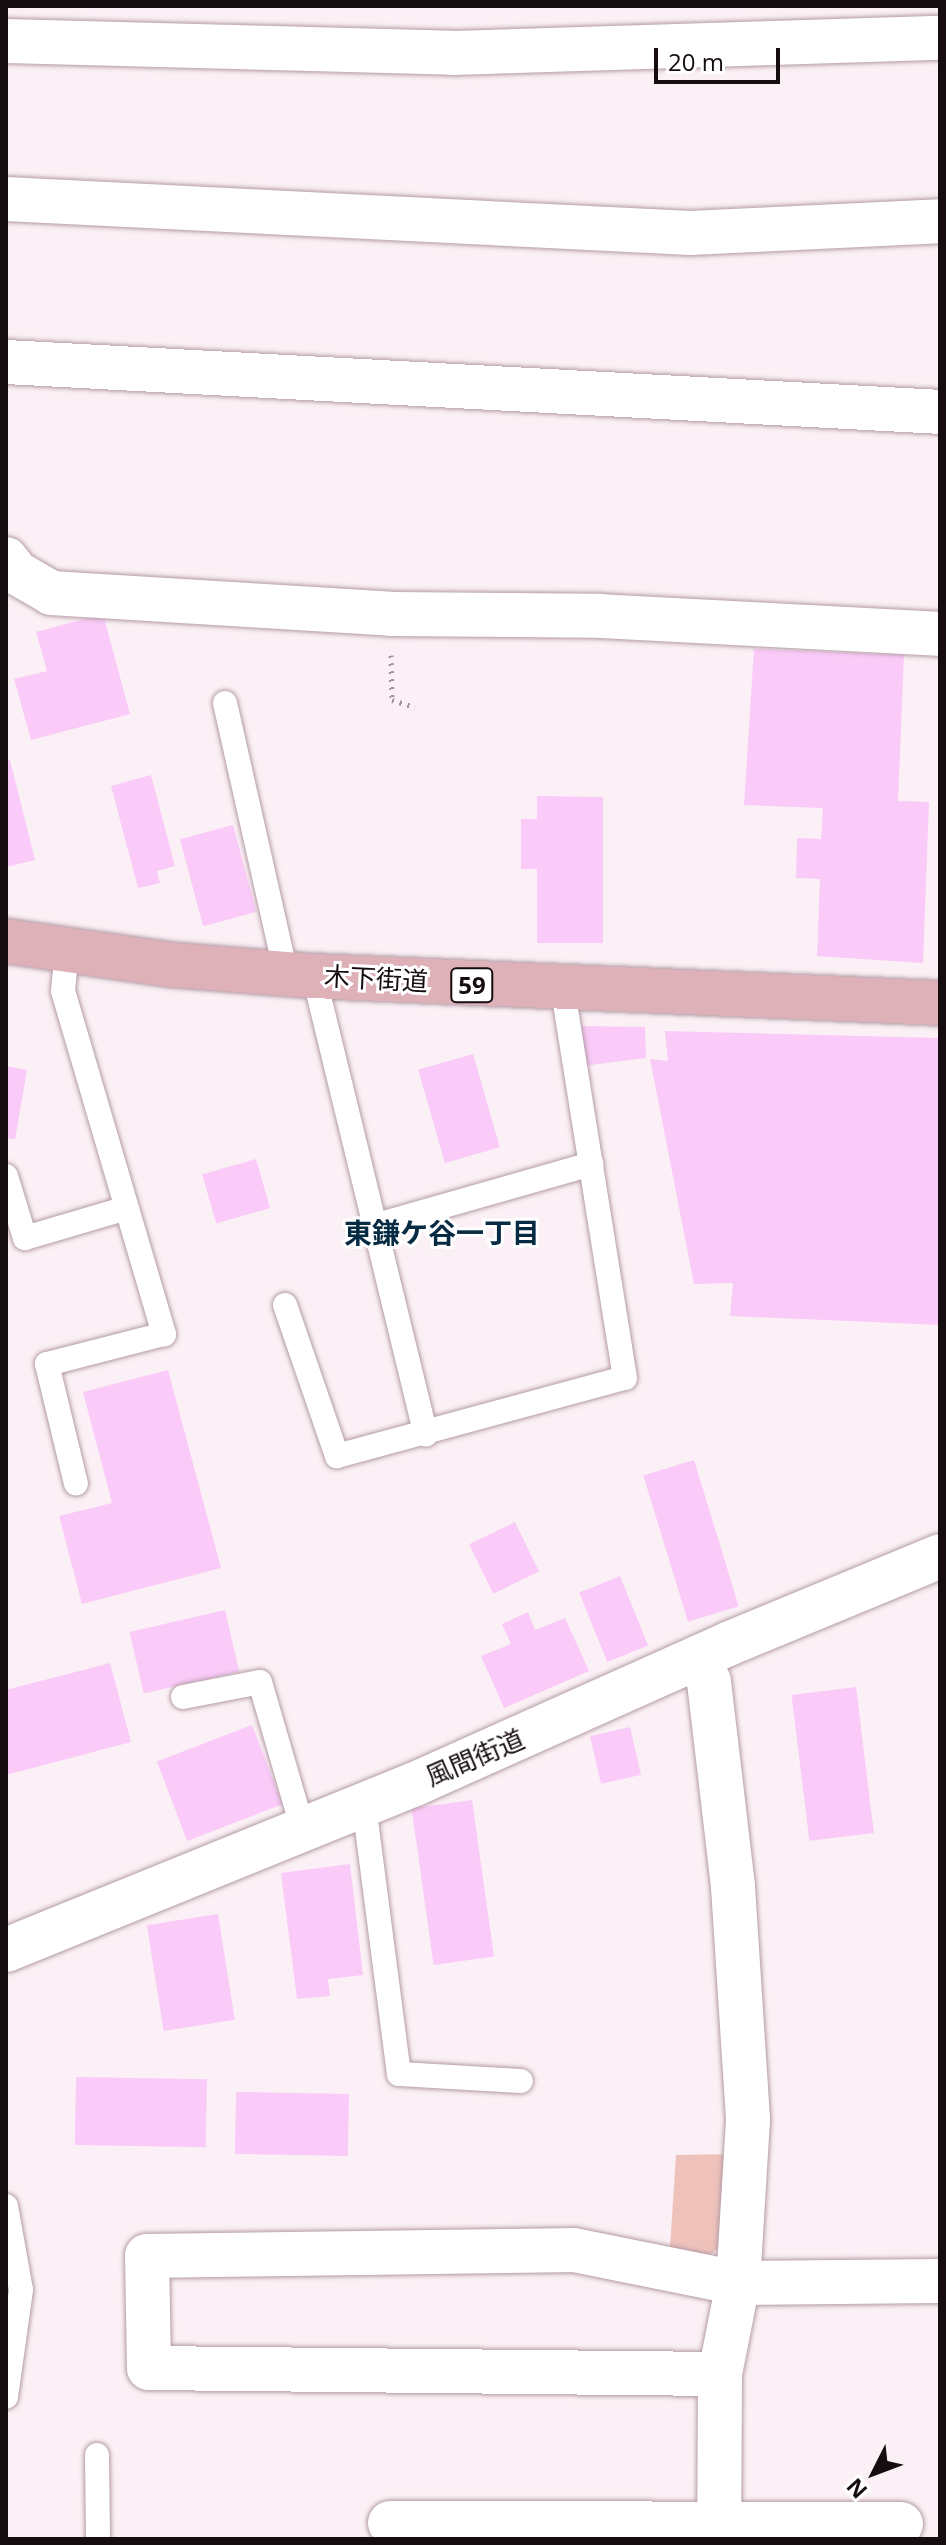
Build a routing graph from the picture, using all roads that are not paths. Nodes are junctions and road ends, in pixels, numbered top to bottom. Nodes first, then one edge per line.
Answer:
1 (940, 38) edge
2 (6, 41) edge
3 (6, 199) edge
4 (940, 221) edge
5 (6, 362) edge
6 (940, 412) edge
7 (6, 559) edge
8 (940, 634) edge
9 (225, 703) dead end
10 (6, 941) edge
11 (67, 950) junction
12 (300, 975) junction
13 (563, 990) junction
14 (940, 1003) edge
15 (591, 1164) junction
16 (6, 1176) edge
17 (127, 1208) junction
18 (377, 1225) junction
19 (285, 1305) dead end
20 (426, 1435) junction
21 (76, 1484) dead end
22 (940, 1556) edge
23 (698, 1658) junction
24 (183, 1697) dead end
25 (364, 1805) junction
26 (303, 1830) junction
27 (6, 1950) edge
28 (521, 2081) dead end
29 (6, 2206) edge
30 (940, 2281) edge
31 (738, 2283) junction
32 (720, 2374) junction
33 (6, 2397) edge
34 (97, 2455) dead end
35 (390, 2523) dead end
36 (901, 2524) dead end
37 (719, 2532) edge
38 (98, 2539) edge

1 - 2 street
3 - 4 street
5 - 6 street
7 - 8 street
9 - 12 lane
10 - 11 main road, 木下街道 / 59
11 - 12 main road, 木下街道 / 59
11 - 17 lane
12 - 13 main road, 木下街道 / 59
12 - 18 lane
13 - 14 main road, 木下街道 / 59
13 - 15 lane
15 - 18 lane
15 - 20 lane
16 - 17 lane
17 - 21 lane
18 - 20 lane
19 - 20 lane
22 - 23 street, 風間街道
23 - 25 street, 風間街道
23 - 31 street
24 - 26 lane
25 - 26 street, 風間街道
25 - 28 lane
26 - 27 street, 風間街道
29 - 33 lane
30 - 31 street
31 - 32 street
31 - 32 street
32 - 37 street
34 - 38 lane
35 - 37 street
36 - 37 street

